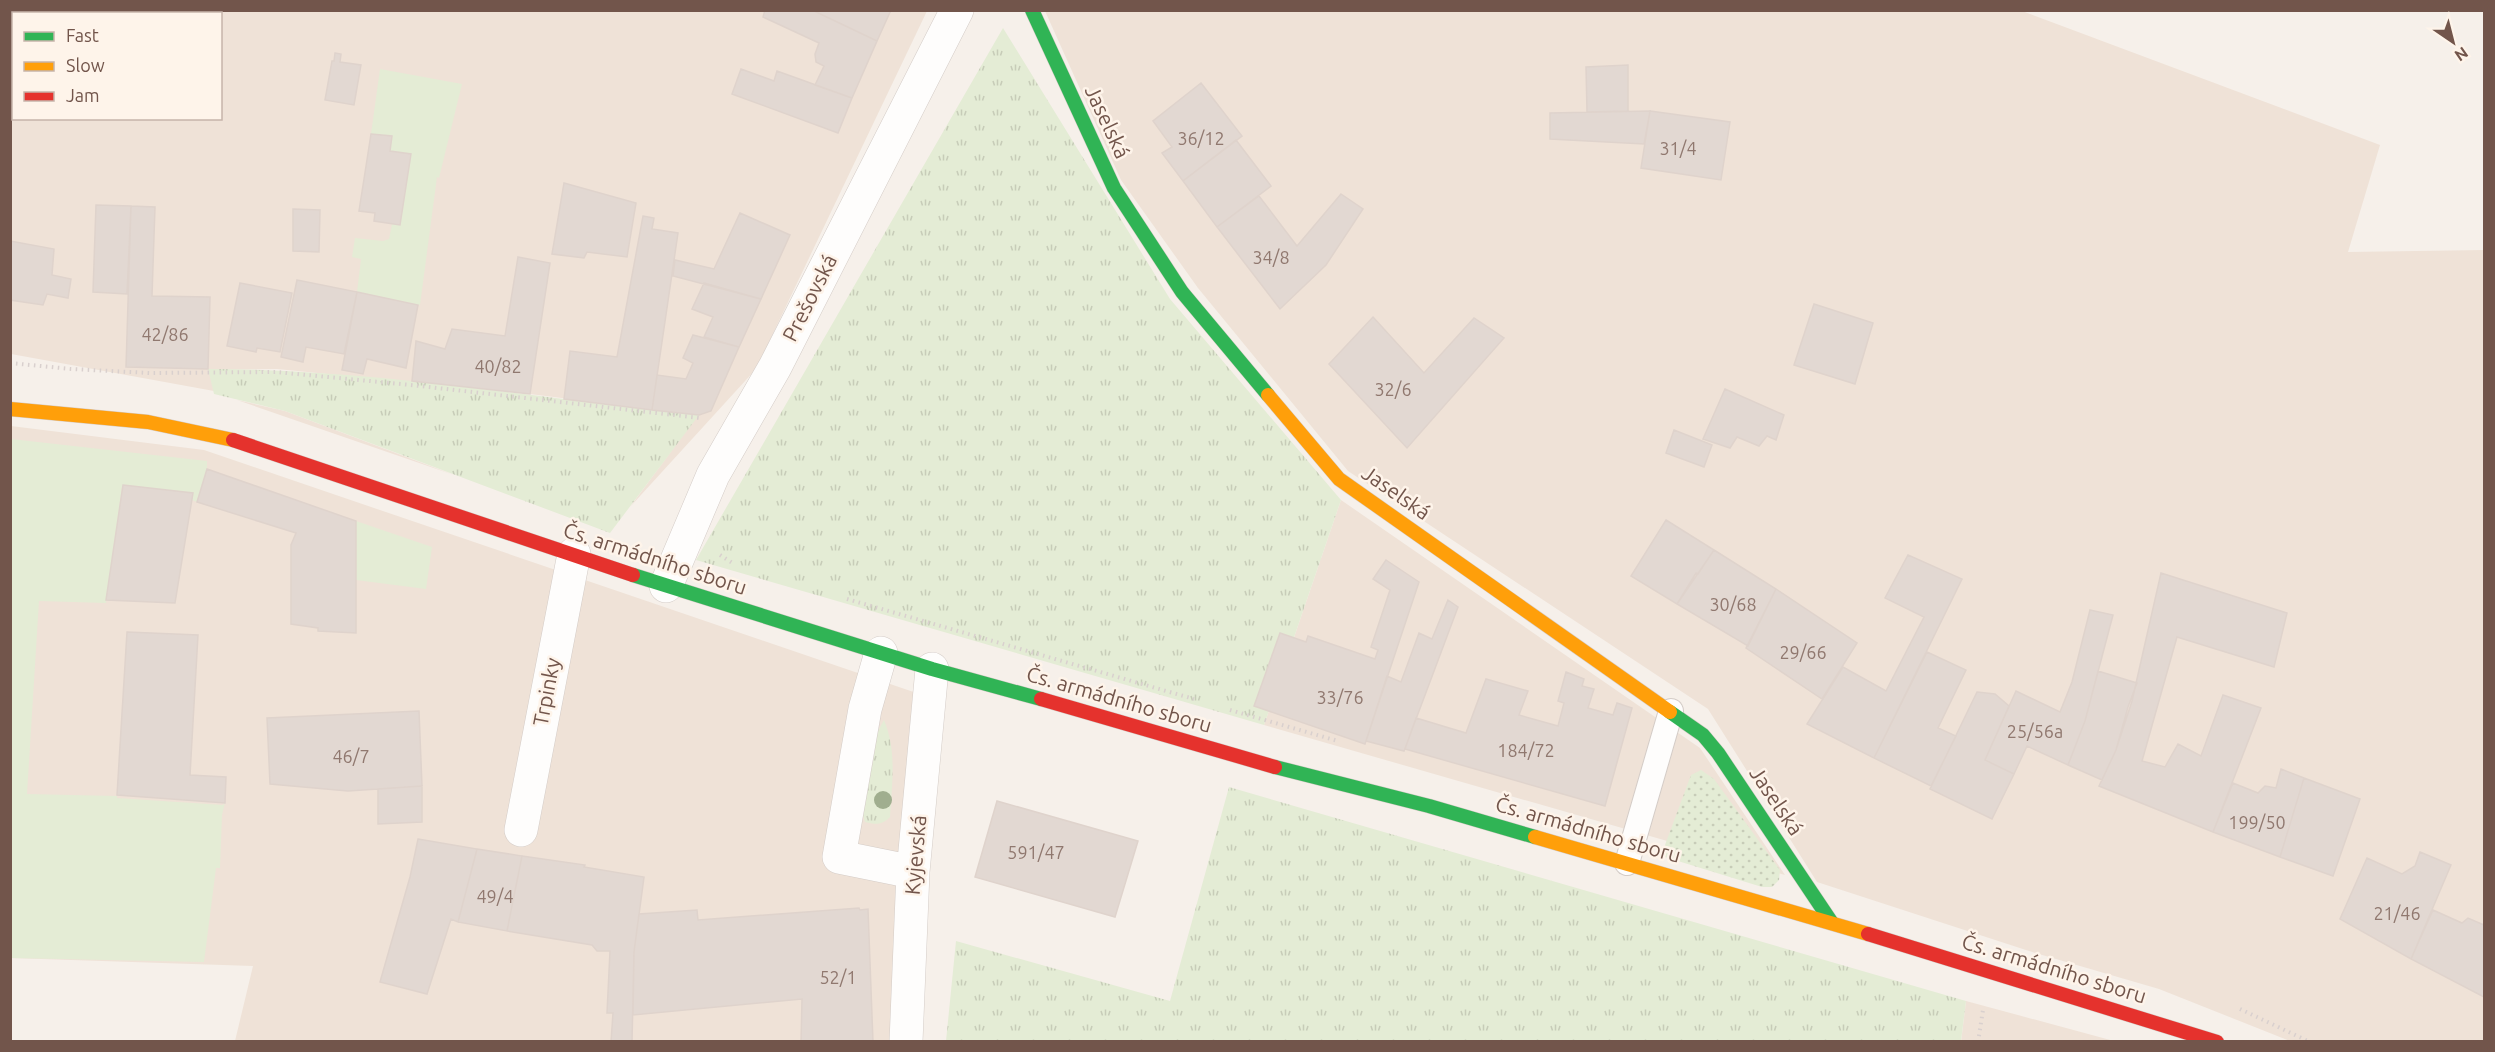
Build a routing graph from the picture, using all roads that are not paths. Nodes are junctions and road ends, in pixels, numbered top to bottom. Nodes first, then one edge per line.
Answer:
1 (957, 10) edge
2 (1032, 10) edge
3 (10, 409) edge
4 (574, 554) junction
5 (666, 586) junction
6 (881, 653) junction
7 (932, 669) junction
8 (1671, 711) junction
9 (521, 830) dead end
10 (1627, 864) junction
11 (913, 872) junction
12 (1832, 923) junction
13 (906, 1041) edge
14 (2217, 1041) edge

1 - 5 street, Prešovská
2 - 8 street, Jaselská
3 - 4 street, Čs. armádního sboru
4 - 5 street, Čs. armádního sboru
4 - 9 street, Trpinky
5 - 6 street, Čs. armádního sboru
6 - 7 street, Čs. armádního sboru
6 - 11 street
7 - 10 street, Čs. armádního sboru
7 - 11 street, Kyjevská
8 - 10 lane
8 - 12 street, Jaselská
10 - 12 street, Čs. armádního sboru
11 - 13 street, Kyjevská
12 - 14 street, Čs. armádního sboru

